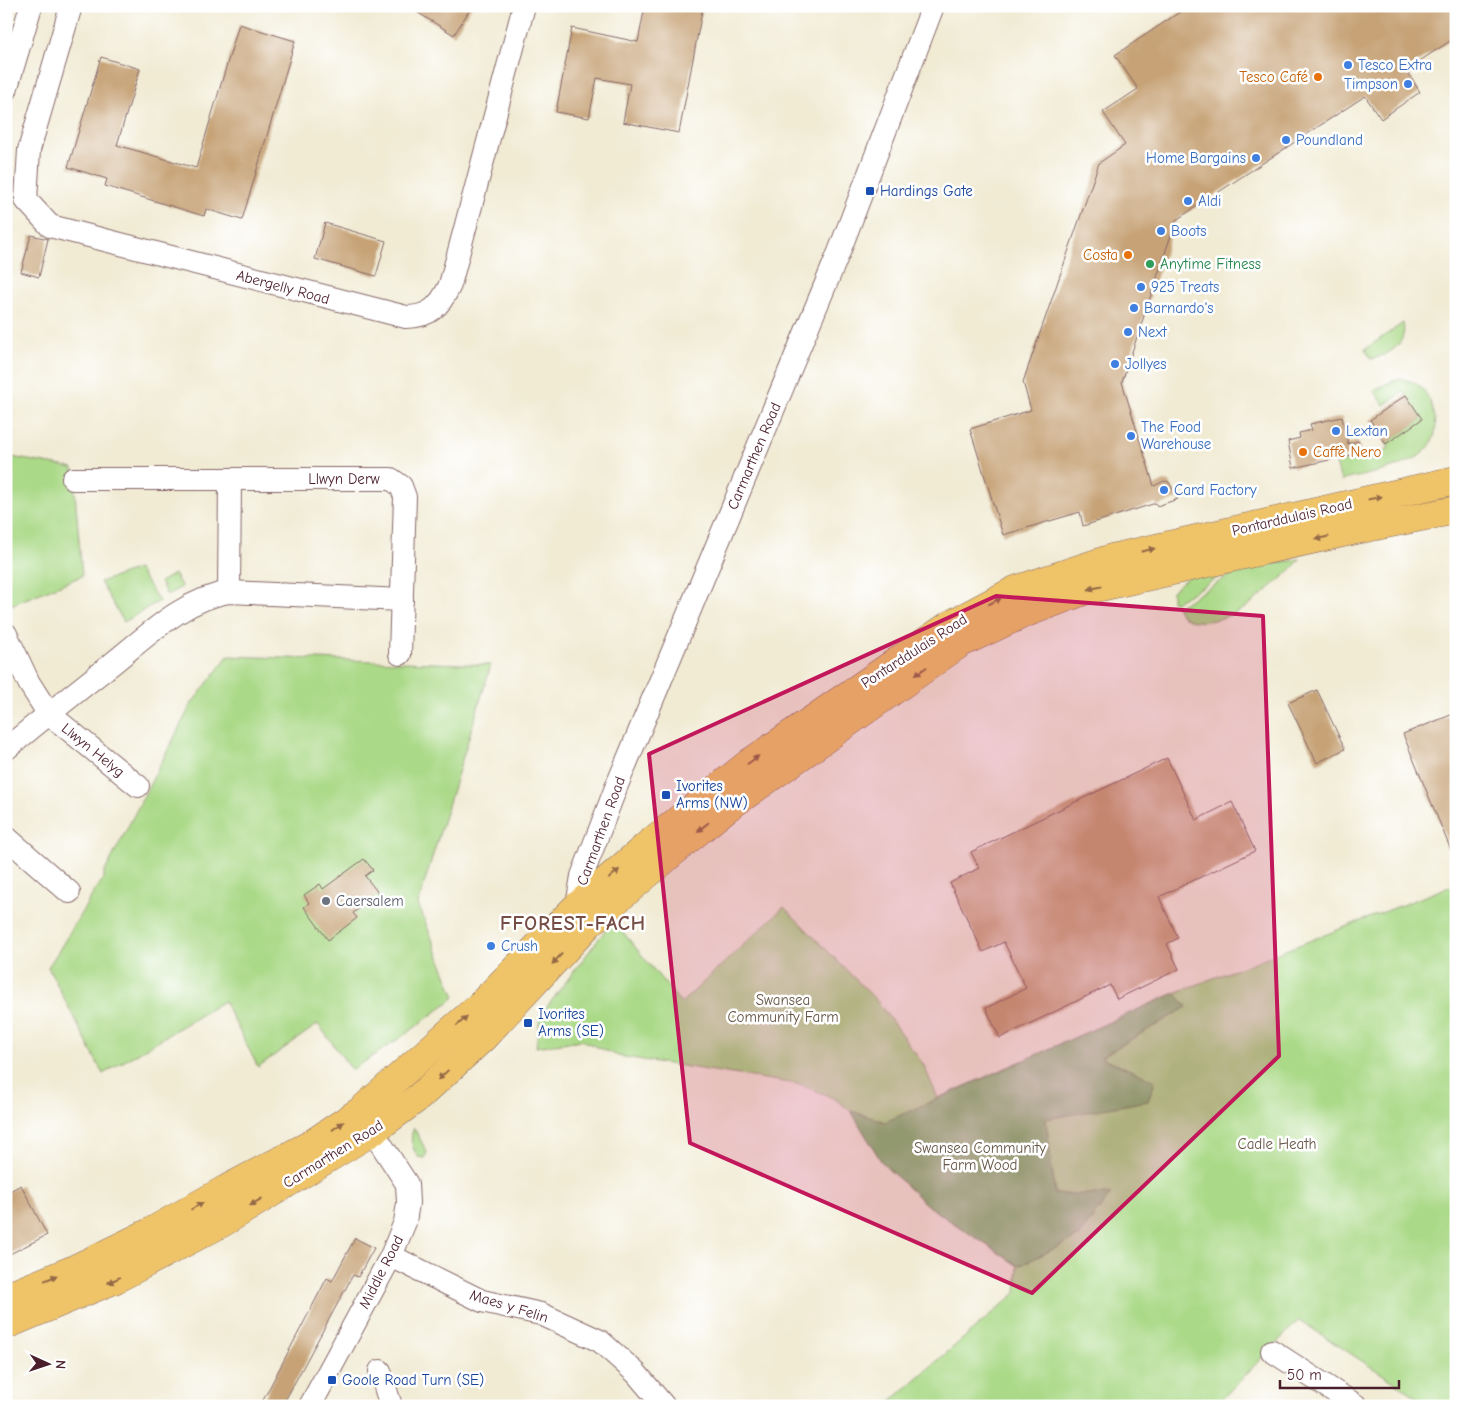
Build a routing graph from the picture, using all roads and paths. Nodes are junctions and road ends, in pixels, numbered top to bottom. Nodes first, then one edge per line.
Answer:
1 (31, 6) edge
2 (71, 6) edge
3 (524, 6) edge
4 (933, 6) edge
5 (6, 90) edge
6 (73, 479) dead end
7 (230, 479) junction
8 (1456, 480) edge
9 (1456, 510) edge
10 (229, 592) junction
11 (402, 600) junction
12 (6, 634) edge
13 (400, 654) dead end
14 (48, 713) junction
15 (6, 749) edge
16 (138, 786) dead end
17 (6, 837) edge
18 (69, 892) dead end
19 (583, 914) junction
20 (366, 1121) junction
21 (391, 1256) junction
22 (6, 1297) edge
23 (6, 1325) edge
24 (1272, 1351) dead end
25 (380, 1371) dead end
26 (310, 1406) edge
27 (391, 1406) edge
28 (664, 1406) edge
29 (1357, 1406) edge

1 - 5 street
2 - 3 street, Abergelly Road
4 - 19 street, Carmarthen Road
6 - 7 street, Llwyn Derw
7 - 10 street
7 - 11 street, Llwyn Derw
19 -> 8 main road, Pontarddulais Road
9 -> 19 main road, Pontarddulais Road
10 - 11 street
10 - 14 street
11 - 13 street, Llwyn Derw
12 - 14 street, Llwyn Helyg
14 - 15 street
14 - 16 street, Llwyn Helyg
17 - 18 street
19 - 20 main road, Carmarthen Road
20 - 21 street, Middle Road
22 -> 20 main road, Carmarthen Road
20 -> 23 main road, Carmarthen Road
21 - 26 street, Middle Road
21 - 28 street, Maes y Felin
24 - 29 street
25 - 27 street

